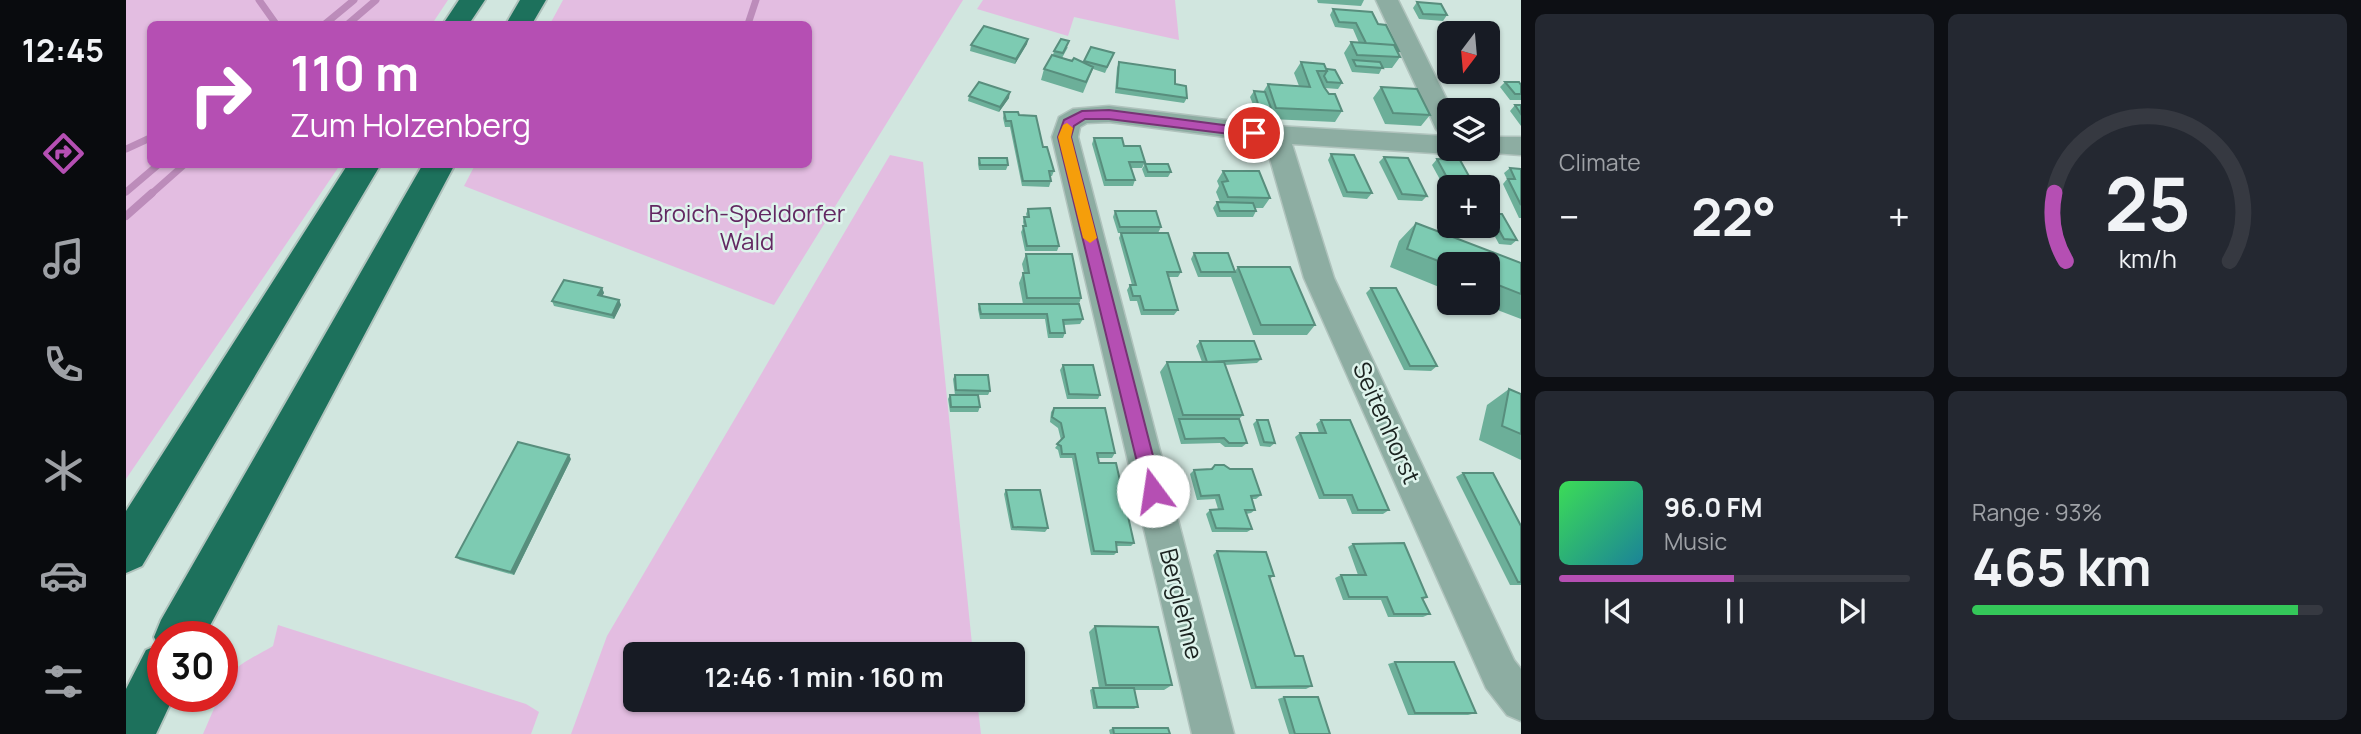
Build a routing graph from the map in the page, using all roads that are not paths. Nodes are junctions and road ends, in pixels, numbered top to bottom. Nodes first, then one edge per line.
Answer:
1 (472, 0) edge
2 (533, 0) edge
3 (1387, 0) edge
4 (458, 21) edge
5 (521, 21) edge
6 (1437, 104) edge
7 (1276, 135) junction
8 (1437, 144) edge
9 (1500, 146) edge
10 (1521, 146) edge
11 (362, 168) edge
12 (437, 168) edge
13 (126, 551) edge
14 (187, 621) edge
15 (147, 699) edge
16 (1521, 701) edge
17 (130, 734) edge
18 (1213, 734) edge

1 - 4 highway
2 - 5 highway
3 - 6 street
7 - 8 street
7 - 16 street, Seitenhorst
7 - 18 street, Berglehne
9 - 10 street
11 - 13 highway
12 - 14 highway
15 - 17 highway

